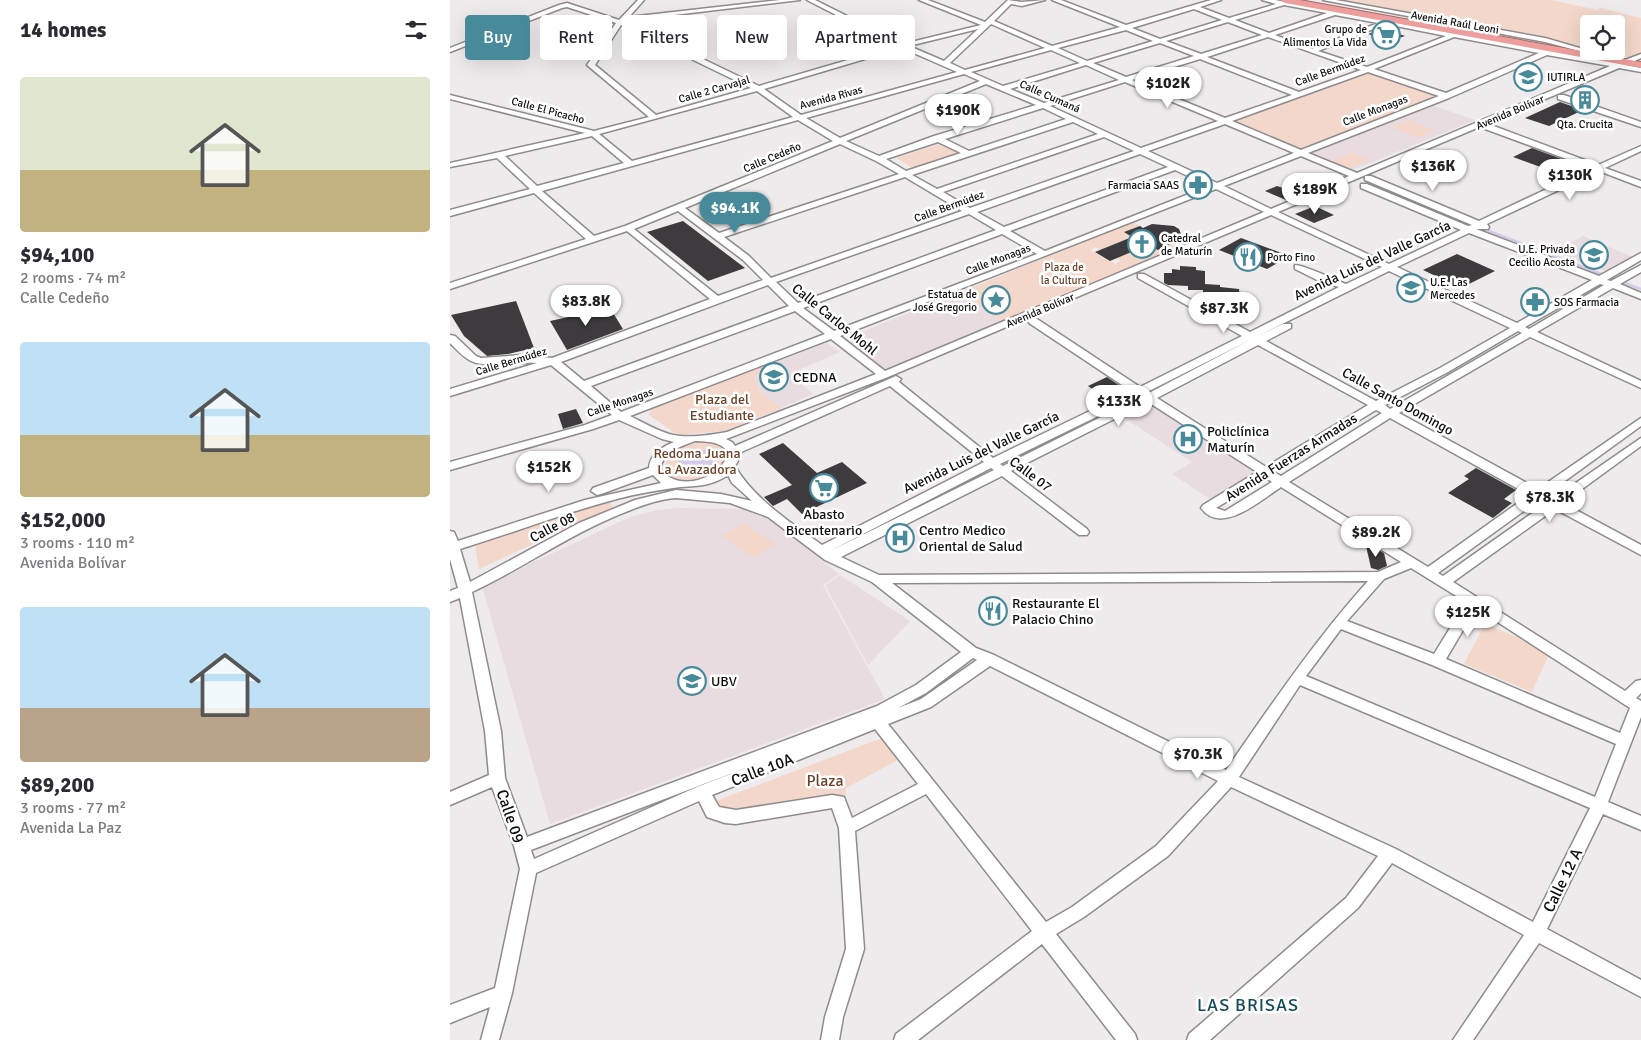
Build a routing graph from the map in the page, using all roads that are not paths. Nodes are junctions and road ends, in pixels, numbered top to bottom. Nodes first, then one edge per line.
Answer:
1 (641, 0) edge
2 (796, 0) edge
3 (810, 0) edge
4 (922, 0) edge
5 (1042, 0) edge
6 (1055, 0) edge
7 (1218, 0) edge
8 (1265, 0) edge
9 (1309, 0) edge
10 (1326, 0) edge
11 (1011, 1) edge
12 (1284, 2) edge
13 (820, 5) junction
14 (1193, 7) junction
15 (1358, 10) junction
16 (1386, 11) junction
17 (1339, 12) junction
18 (1374, 12) junction
19 (627, 15) edge
20 (672, 15) edge
21 (840, 15) edge
22 (707, 17) edge
23 (622, 21) joint
24 (1230, 21) junction
25 (1390, 23) junction
26 (986, 24) junction
27 (1415, 24) junction
28 (1125, 28) junction
29 (1269, 35) junction
30 (1453, 35) junction
31 (1160, 42) junction
32 (915, 43) edge
33 (1050, 48) junction
34 (1580, 49) edge
35 (450, 50) edge
36 (1580, 50) edge
37 (915, 51) edge
38 (1312, 51) junction
39 (1547, 52) junction
40 (1201, 57) junction
41 (701, 60) edge
42 (854, 60) edge
43 (1635, 63) edge
44 (945, 64) junction
45 (1087, 64) junction
46 (1369, 69) junction
47 (963, 72) junction
48 (1126, 80) junction
49 (987, 82) junction
50 (758, 88) junction
51 (1004, 88) junction
52 (1299, 94) junction
53 (450, 96) edge
54 (1446, 96) junction
55 (1561, 97) junction
56 (1045, 106) junction
57 (799, 117) junction
58 (654, 118) junction
59 (1074, 119) junction
60 (1226, 121) junction
61 (1641, 125) edge
62 (1488, 127) junction
63 (593, 133) junction
64 (1104, 134) junction
65 (937, 138) junction
66 (839, 141) junction
67 (1641, 148) edge
68 (1139, 150) junction
69 (1300, 152) junction
70 (969, 154) junction
71 (1641, 154) edge
72 (500, 156) junction
73 (879, 159) junction
74 (631, 164) junction
75 (450, 165) edge
76 (1175, 168) junction
77 (1602, 169) junction
78 (907, 174) junction
79 (1357, 176) junction
80 (1366, 182) junction
81 (1641, 184) edge
82 (1215, 186) junction
83 (536, 190) junction
84 (935, 192) junction
85 (679, 207) junction
86 (970, 211) junction
87 (450, 213) edge
88 (1276, 214) junction
89 (628, 228) junction
90 (1480, 229) junction
91 (1005, 231) junction
92 (718, 236) junction
93 (594, 240) junction
94 (1044, 254) junction
95 (1641, 256) edge
96 (1298, 267) dead end
97 (1641, 268) edge
98 (1392, 270) junction
99 (1141, 276) junction
100 (1609, 280) junction
101 (770, 283) junction
102 (450, 286) edge
103 (1347, 287) junction
104 (1641, 288) edge
105 (1641, 296) edge
106 (717, 300) junction
107 (795, 306) junction
108 (1033, 322) junction
109 (1516, 327) junction
110 (1530, 334) junction
111 (450, 335) edge
112 (831, 335) junction
113 (1253, 339) junction
114 (553, 361) junction
115 (888, 378) junction
116 (1641, 385) edge
117 (582, 386) junction
118 (450, 393) edge
119 (1143, 395) junction
120 (1375, 406) junction
121 (1389, 414) junction
122 (620, 416) junction
123 (1641, 421) edge
124 (666, 438) junction
125 (713, 438) junction
126 (686, 440) junction
127 (1641, 441) edge
128 (664, 451) junction
129 (734, 451) junction
130 (450, 466) edge
131 (730, 467) junction
132 (997, 467) junction
133 (656, 470) junction
134 (1265, 472) junction
135 (1280, 482) junction
136 (675, 484) junction
137 (1538, 494) junction
138 (1554, 502) junction
139 (784, 524) junction
140 (1083, 532) dead end
141 (451, 543) edge
142 (1641, 551) edge
143 (826, 553) junction
144 (1411, 563) junction
145 (1428, 573) junction
146 (1379, 576) junction
147 (877, 579) junction
148 (1444, 582) junction
149 (457, 593) edge
150 (1474, 600) junction
151 (1338, 623) junction
152 (971, 652) junction
153 (989, 659) junction
154 (1437, 661) junction
155 (1297, 678) junction
156 (1641, 685) edge
157 (1635, 704) edge
158 (879, 723) junction
159 (1624, 741) junction
160 (497, 778) junction
161 (1229, 778) junction
162 (929, 785) junction
163 (703, 792) junction
164 (450, 799) edge
165 (1599, 806) junction
166 (1641, 823) edge
167 (847, 828) junction
168 (522, 846) junction
169 (1390, 854) junction
170 (528, 869) junction
171 (1044, 932) junction
172 (1536, 934) junction
173 (1641, 989) edge
174 (503, 993) junction
175 (450, 1014) edge
176 (490, 1040) edge
177 (830, 1040) edge
178 (904, 1040) edge
179 (1128, 1040) edge
180 (1196, 1040) edge
181 (1462, 1040) edge

1 - 19 street
2 - 20 street
3 - 13 street, Calle Cumaná
4 - 26 street
5 - 11 street
6 - 28 street
7 - 14 street, Avenida Rivas
8 - 12 street, Avenida Raúl Leoni
9 - 10 highway
9 - 15 highway, Avenida Raúl Leoni
10 - 16 street, Avenida Raúl Leoni
11 - 26 street
12 - 17 highway, Avenida Raúl Leoni
12 - 24 street
13 - 21 street, Calle Cumaná
13 - 22 street
14 - 24 street
14 - 28 street, Avenida Rivas
15 - 17 highway
15 - 18 highway, Avenida Raúl Leoni
16 - 18 highway
16 - 34 street, Avenida Raúl Leoni
17 - 25 street, Avenida Raúl Leoni
17 - 27 highway, Avenida Raúl Leoni
17 - 29 street
18 - 36 highway, Avenida Raúl Leoni
23 - 35 street
23 - 58 street
24 - 29 street
24 - 31 street
25 - 27 highway
25 - 30 street, Avenida Raúl Leoni
25 - 38 street
26 - 32 street, Calle 2 Carvajal
26 - 33 street
26 - 44 street
27 - 43 highway, Avenida Raúl Leoni
28 - 31 street
28 - 33 street, Avenida Rivas
29 - 38 street
29 - 40 street
30 - 39 street, Avenida Raúl Leoni
30 - 46 street, Calle Bermúdez
31 - 40 street
31 - 45 street
33 - 45 street
33 - 47 street, Avenida Rivas
37 - 44 street, Calle Cumaná
38 - 46 street
39 - 43 street, Avenida Raúl Leoni
39 - 54 street, Calle Monagas
40 - 48 street
40 - 52 street
41 - 50 street
42 - 50 street, Calle 2 Carvajal
43 - 55 street, Avenida Bolívar
43 - 79 street, Avenida Bolívar
44 - 47 street, Calle Cumaná
45 - 48 street
45 - 51 street
46 - 52 street, Calle Bermúdez
46 - 54 street
47 - 49 street, Calle Cumaná
47 - 57 street, Avenida Rivas
48 - 56 street
48 - 60 street
49 - 51 street, Calle Cumaná
49 - 66 street, Calle Cedeño
50 - 57 street
50 - 58 street, Calle 2 Carvajal
51 - 56 street, Calle Cumaná
52 - 60 street, Calle Bermúdez
53 - 63 street, Calle El Picacho
54 - 69 street, Calle Monagas
55 - 61 street
55 - 62 street, Avenida Bolívar
56 - 59 street, Calle Cumaná
56 - 65 street
57 - 66 street
57 - 74 street, Avenida Rivas
58 - 63 street, Calle 2 Carvajal
59 - 64 street, Calle Cumaná
59 - 70 street
60 - 68 street, Calle Bermúdez
60 - 69 street
62 - 77 street
62 - 80 street, Avenida Bolívar
63 - 72 street, Calle 2 Carvajal
63 - 74 street, Calle El Picacho
64 - 68 street, Calle Cumaná
64 - 84 street
65 - 70 street
65 - 73 street
66 - 73 street
66 - 85 street, Calle Cedeño
67 - 77 street, Avenida Luis del Valle García
68 - 76 street, Calle Cumaná
68 - 86 street, Calle Bermúdez
69 - 79 street
69 - 82 street, Calle Monagas
70 - 78 street
71 - 77 street, Avenida Luis del Valle García
72 - 75 street, Calle 2 Carvajal
72 - 83 street
73 - 78 street
74 - 83 street, Avenida Rivas
76 - 82 street, Calle Cumaná
76 - 91 street
77 - 81 street
77 - 90 street, Avenida Luis del Valle García
78 - 84 street
78 - 92 street
79 - 88 street, Avenida Bolívar
80 - 88 street, Avenida Bolívar
80 - 90 street
82 - 88 street, Calle Cumaná
82 - 94 street, Calle Monagas
83 - 87 street, Avenida Rivas
83 - 93 street
84 - 86 street
85 - 89 street, Calle Cedeño
85 - 92 street, Calle Carlos Mohl
86 - 91 street
86 - 101 street, Calle Bermúdez
88 - 98 street, Calle Cumaná
88 - 99 street, Avenida Bolívar
88 - 115 street, Avenida Bolívar
89 - 93 street, Calle Cedeño
89 - 106 street
90 - 98 street, Avenida Luis del Valle García
90 - 100 street
91 - 94 street
91 - 107 street
92 - 101 street, Calle Carlos Mohl
93 - 102 street, Calle Cedeño
94 - 112 street, Calle Monagas
95 - 100 street, Avenida Fuerzas Armadas
96 - 103 street
97 - 100 street, Avenida Fuerzas Armadas
98 - 103 street, Avenida Luis del Valle García
98 - 109 street, Calle Cumaná
98 - 113 street, Avenida Luis del Valle García
99 - 108 street, Avenida Bolívar
99 - 113 street, Calle Santo Domingo
100 - 104 street
100 - 105 street
100 - 109 street, Avenida Fuerzas Armadas
100 - 110 street, Avenida Fuerzas Armadas
101 - 106 street, Calle Bermúdez
101 - 107 street, Calle Carlos Mohl
103 - 113 street, Avenida Luis del Valle García
106 - 114 street, Calle Bermúdez
107 - 112 street, Calle Carlos Mohl
107 - 117 street
108 - 115 street, Avenida Bolívar
108 - 119 street
109 - 110 street, Calle Cumaná
109 - 120 street, Avenida Fuerzas Armadas
110 - 116 street, Calle Cumaná
110 - 121 street, Avenida Fuerzas Armadas
111 - 114 street
112 - 115 street, Calle Carlos Mohl
112 - 122 street, Calle Monagas
113 - 119 street, Avenida Luis del Valle García
113 - 120 street, Calle Santo Domingo
114 - 117 street
114 - 118 street, Calle Bermúdez
115 - 125 street, Avenida Bolívar
115 - 129 street, Avenida Bolívar
115 - 132 street, Calle 07
117 - 122 street
119 - 132 street, Avenida Luis del Valle García
119 - 134 street
120 - 121 street, Calle Santo Domingo
120 - 134 street, Avenida Fuerzas Armadas
121 - 135 street, Avenida Fuerzas Armadas
121 - 137 street, Calle Santo Domingo
122 - 124 street
122 - 130 street, Calle Monagas
123 - 137 street
124 - 126 street
124 - 128 street
125 - 126 street
125 - 129 street
126 - 128 street
127 - 138 street
128 - 133 street
129 - 131 street
131 - 136 street
131 - 139 street
132 - 140 street, Calle 07
132 - 143 street, Avenida Luis del Valle García
133 - 136 street
133 - 141 street
134 - 135 street
134 - 135 street, Avenida Fuerzas Armadas
135 - 144 street
136 - 141 street
137 - 138 street, Calle Santo Domingo
137 - 145 street
138 - 142 street, Calle Santo Domingo
138 - 148 street
139 - 143 street
139 - 149 street, Calle 08
141 - 149 street, Calle 09
143 - 147 street
144 - 145 street
144 - 146 street
145 - 148 street
146 - 147 street
146 - 151 street
147 - 152 street
148 - 150 street
149 - 160 street, Calle 09
150 - 154 street
150 - 157 street
151 - 154 street
151 - 155 street
152 - 153 street
152 - 168 street, Calle 10A
153 - 158 street, Calle 10A
153 - 161 street
154 - 159 street
155 - 161 street
155 - 165 street
156 - 157 street
157 - 159 street, Calle 12 A
158 - 162 street
158 - 163 street, Calle 10A
159 - 165 street, Calle 12 A
160 - 164 street
160 - 168 street, Calle 09
161 - 169 street
161 - 171 street
162 - 167 street
162 - 171 street
163 - 167 street
163 - 170 street, Calle 10A
165 - 166 street
165 - 172 street, Calle 12 A
167 - 177 street
168 - 170 street, Calle 09
169 - 172 street
169 - 180 street
170 - 174 street, Calle 09
171 - 178 street
171 - 179 street
172 - 173 street
172 - 181 street, Calle 12 A
174 - 175 street
174 - 176 street, Calle 09

